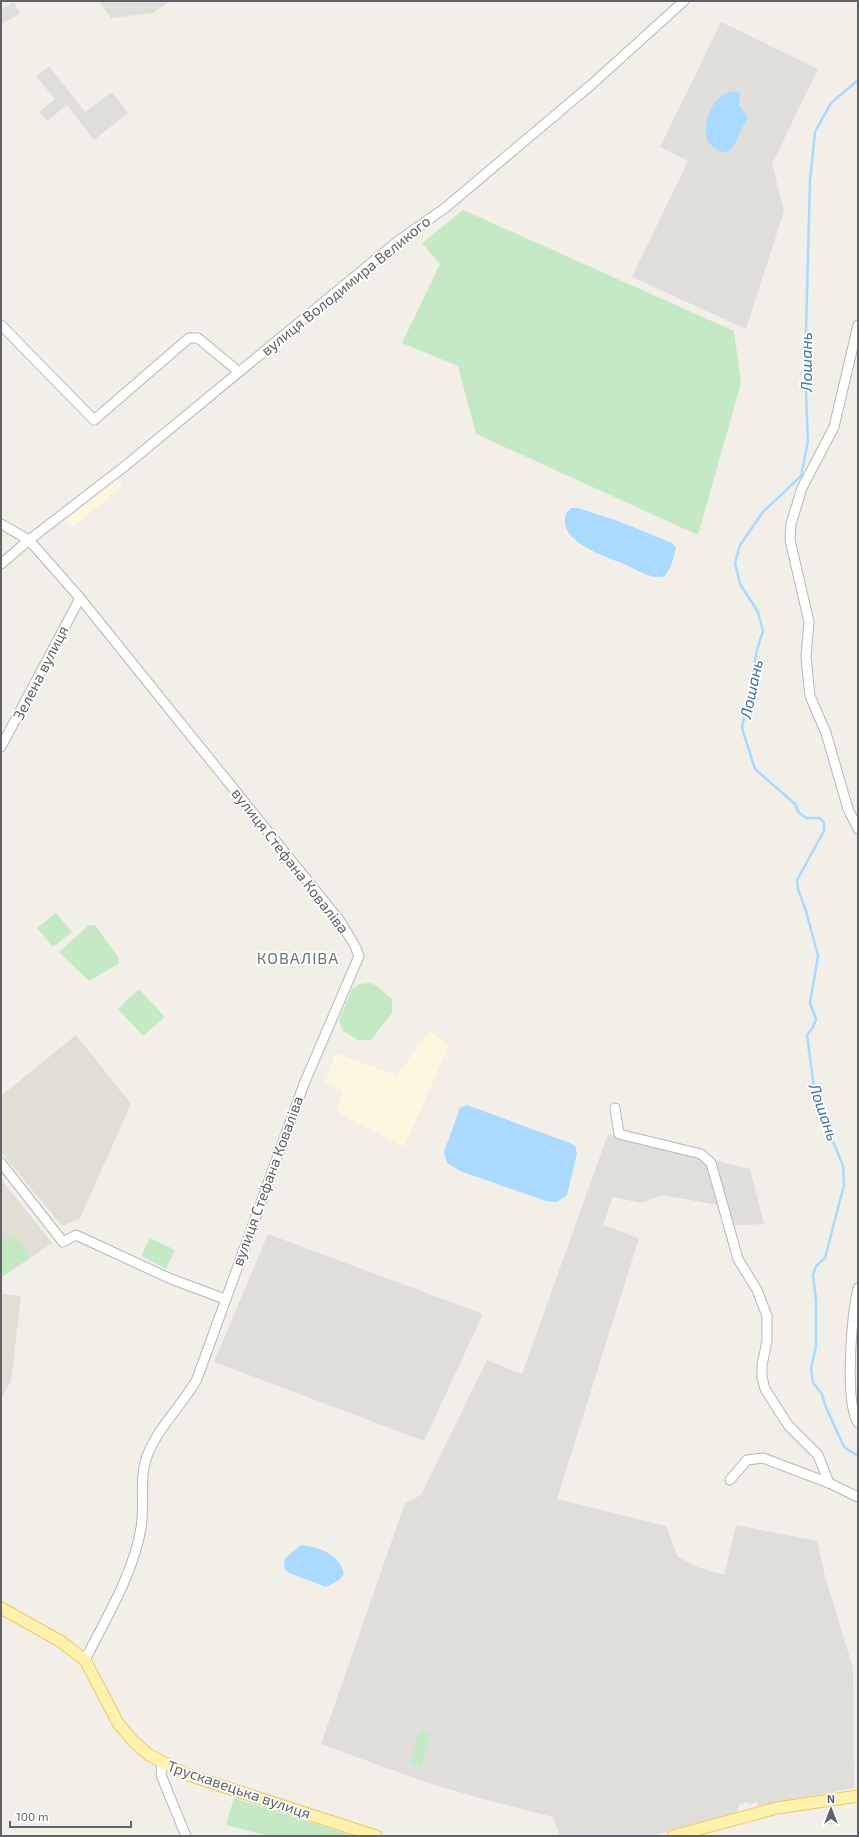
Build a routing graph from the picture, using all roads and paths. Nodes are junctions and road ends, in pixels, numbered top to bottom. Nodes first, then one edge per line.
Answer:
1 (684, 1) edge
2 (1, 325) edge
3 (858, 325) edge
4 (239, 372) junction
5 (1, 524) edge
6 (29, 540) junction
7 (1, 564) edge
8 (80, 598) junction
9 (1, 747) edge
10 (858, 828) edge
11 (615, 1108) dead end
12 (1, 1163) edge
13 (858, 1288) edge
14 (225, 1299) junction
15 (858, 1423) edge
16 (730, 1480) dead end
17 (829, 1483) junction
18 (858, 1497) edge
19 (1, 1608) edge
20 (85, 1660) junction
21 (162, 1763) junction
22 (858, 1796) edge
23 (186, 1836) edge
24 (376, 1836) edge
25 (673, 1836) edge

1 - 4 street, вулиця Володимира Великого
2 - 4 street
3 - 10 street
4 - 6 street, вулиця Володимира Великого
5 - 6 street, вулиця Стефана Коваліва
6 - 7 street, вулиця Володимира Великого
6 - 8 street, вулиця Стефана Коваліва
8 - 9 street, Зелена вулиця
8 - 14 street, вулиця Стефана Коваліва
11 - 17 street
12 - 14 street
13 - 15 street
14 - 20 street, вулиця Стефана Коваліва
16 - 17 street
17 - 18 street
19 - 20 main road, Трускавецька вулиця
20 - 21 main road, Трускавецька вулиця
21 - 23 street
21 - 24 main road, Трускавецька вулиця
22 - 25 main road

